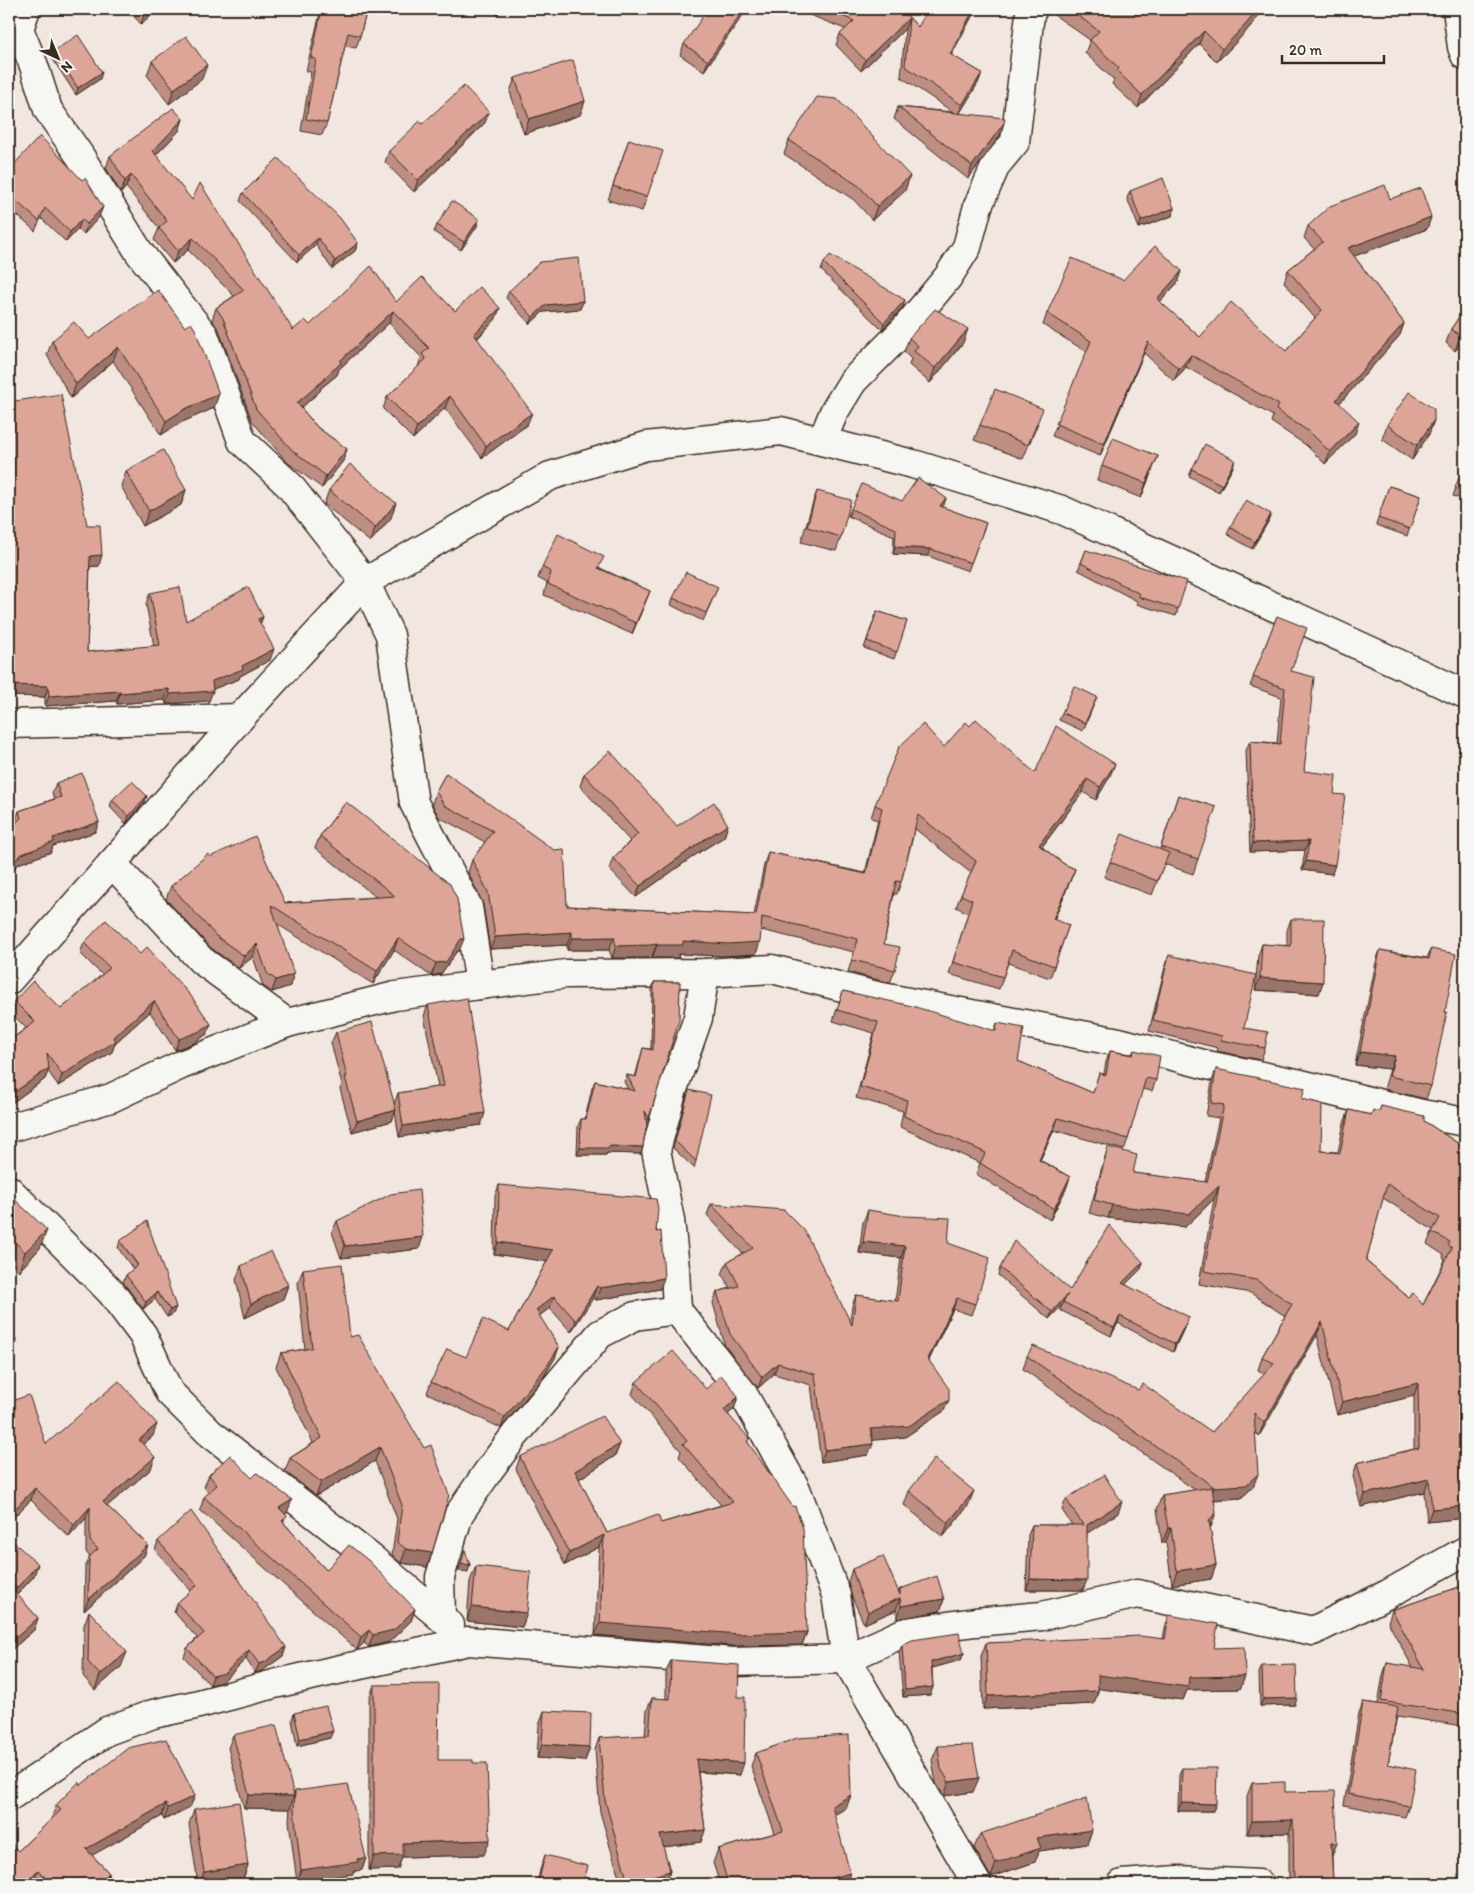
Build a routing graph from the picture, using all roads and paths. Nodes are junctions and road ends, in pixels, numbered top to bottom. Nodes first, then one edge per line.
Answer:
1 (26, 9) edge
2 (1033, 9) edge
3 (1457, 9) edge
4 (1465, 55) edge
5 (822, 441) junction
6 (365, 582) junction
7 (1465, 694) edge
8 (240, 718) junction
9 (9, 724) edge
10 (112, 863) junction
11 (705, 973) junction
12 (9, 980) edge
13 (480, 985) junction
14 (287, 1023) junction
15 (1465, 1122) edge
16 (9, 1128) edge
17 (9, 1190) edge
18 (677, 1310) junction
19 (1465, 1550) edge
20 (441, 1617) junction
21 (468, 1641) junction
22 (846, 1659) junction
23 (9, 1797) edge
24 (977, 1884) edge
25 (1122, 1884) edge
26 (1259, 1884) edge

1 - 6 street
2 - 5 street
3 - 4 street
5 - 6 street
5 - 7 street
6 - 8 street
6 - 13 street
8 - 9 street
8 - 10 street
10 - 12 street
10 - 14 street
11 - 13 street
11 - 15 street
11 - 18 street
13 - 14 street
14 - 16 street
17 - 20 street
18 - 20 street
18 - 22 street
19 - 22 street
20 - 21 street
21 - 22 street
21 - 23 street
22 - 24 street
25 - 26 street

